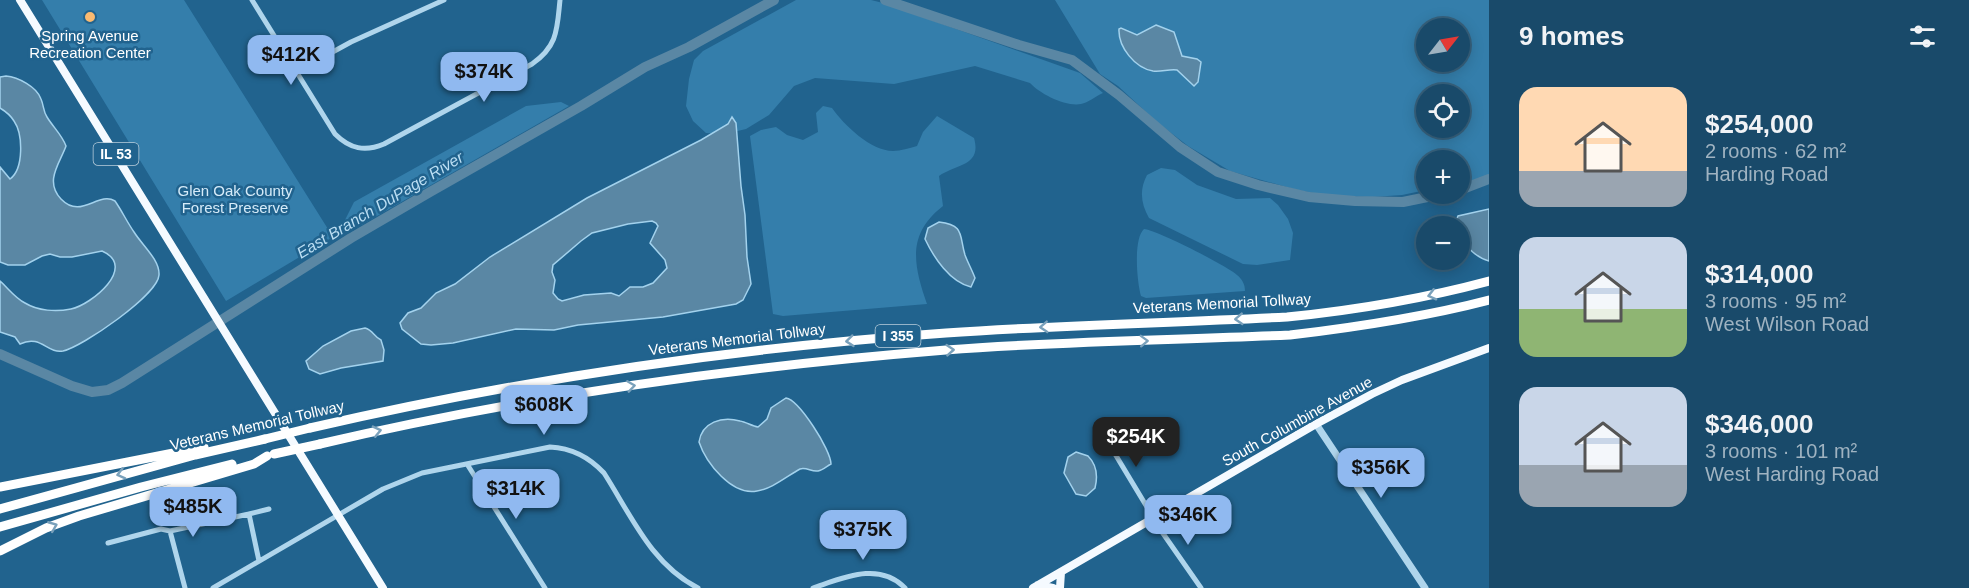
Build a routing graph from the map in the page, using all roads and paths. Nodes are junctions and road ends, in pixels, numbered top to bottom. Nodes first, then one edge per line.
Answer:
1 (20, 0) edge
2 (252, 0) edge
3 (444, 0) edge
4 (560, 0) edge
5 (296, 72) junction
6 (1489, 281) edge
7 (1489, 300) edge
8 (1489, 348) edge
9 (1316, 424) junction
10 (1100, 429) dead end
11 (239, 445) junction
12 (270, 455) junction
13 (467, 464) junction
14 (0, 487) edge
15 (0, 509) edge
16 (268, 509) dead end
17 (249, 514) junction
18 (339, 515) junction
19 (1153, 518) junction
20 (0, 527) edge
21 (170, 531) junction
22 (108, 543) dead end
23 (0, 551) edge
24 (259, 561) junction
25 (1061, 572) junction
26 (1035, 587) edge
27 (185, 588) edge
28 (213, 588) edge
29 (383, 588) edge
30 (545, 588) edge
31 (698, 588) edge
32 (813, 588) edge
33 (905, 588) edge
34 (1053, 588) edge
35 (1060, 588) edge
36 (1201, 588) edge
37 (1425, 588) edge

1 - 18 main road, IL 53
2 - 5 street
3 - 5 street
4 - 5 street
6 -> 11 highway, Veterans Memorial Tollway / I 355, bridge
12 -> 7 highway, I 355, bridge
8 - 9 main road, South Columbine Avenue
9 - 19 main road, South Columbine Avenue
9 - 37 street
10 - 19 street
11 - 14 highway
11 -> 15 highway, Veterans Memorial Tollway / I 355
12 - 20 highway, I 355
23 -> 12 highway
13 - 18 street
13 - 30 street
13 - 31 street
16 - 17 street
17 - 21 street
17 - 24 street
18 - 24 street
18 - 29 main road, IL 53
19 - 25 main road, South Columbine Avenue
19 - 36 street
21 - 22 street
21 - 27 street
24 - 28 street
25 - 26 main road, South Columbine Avenue
25 - 35 main road
26 - 34 main road
32 - 33 street

